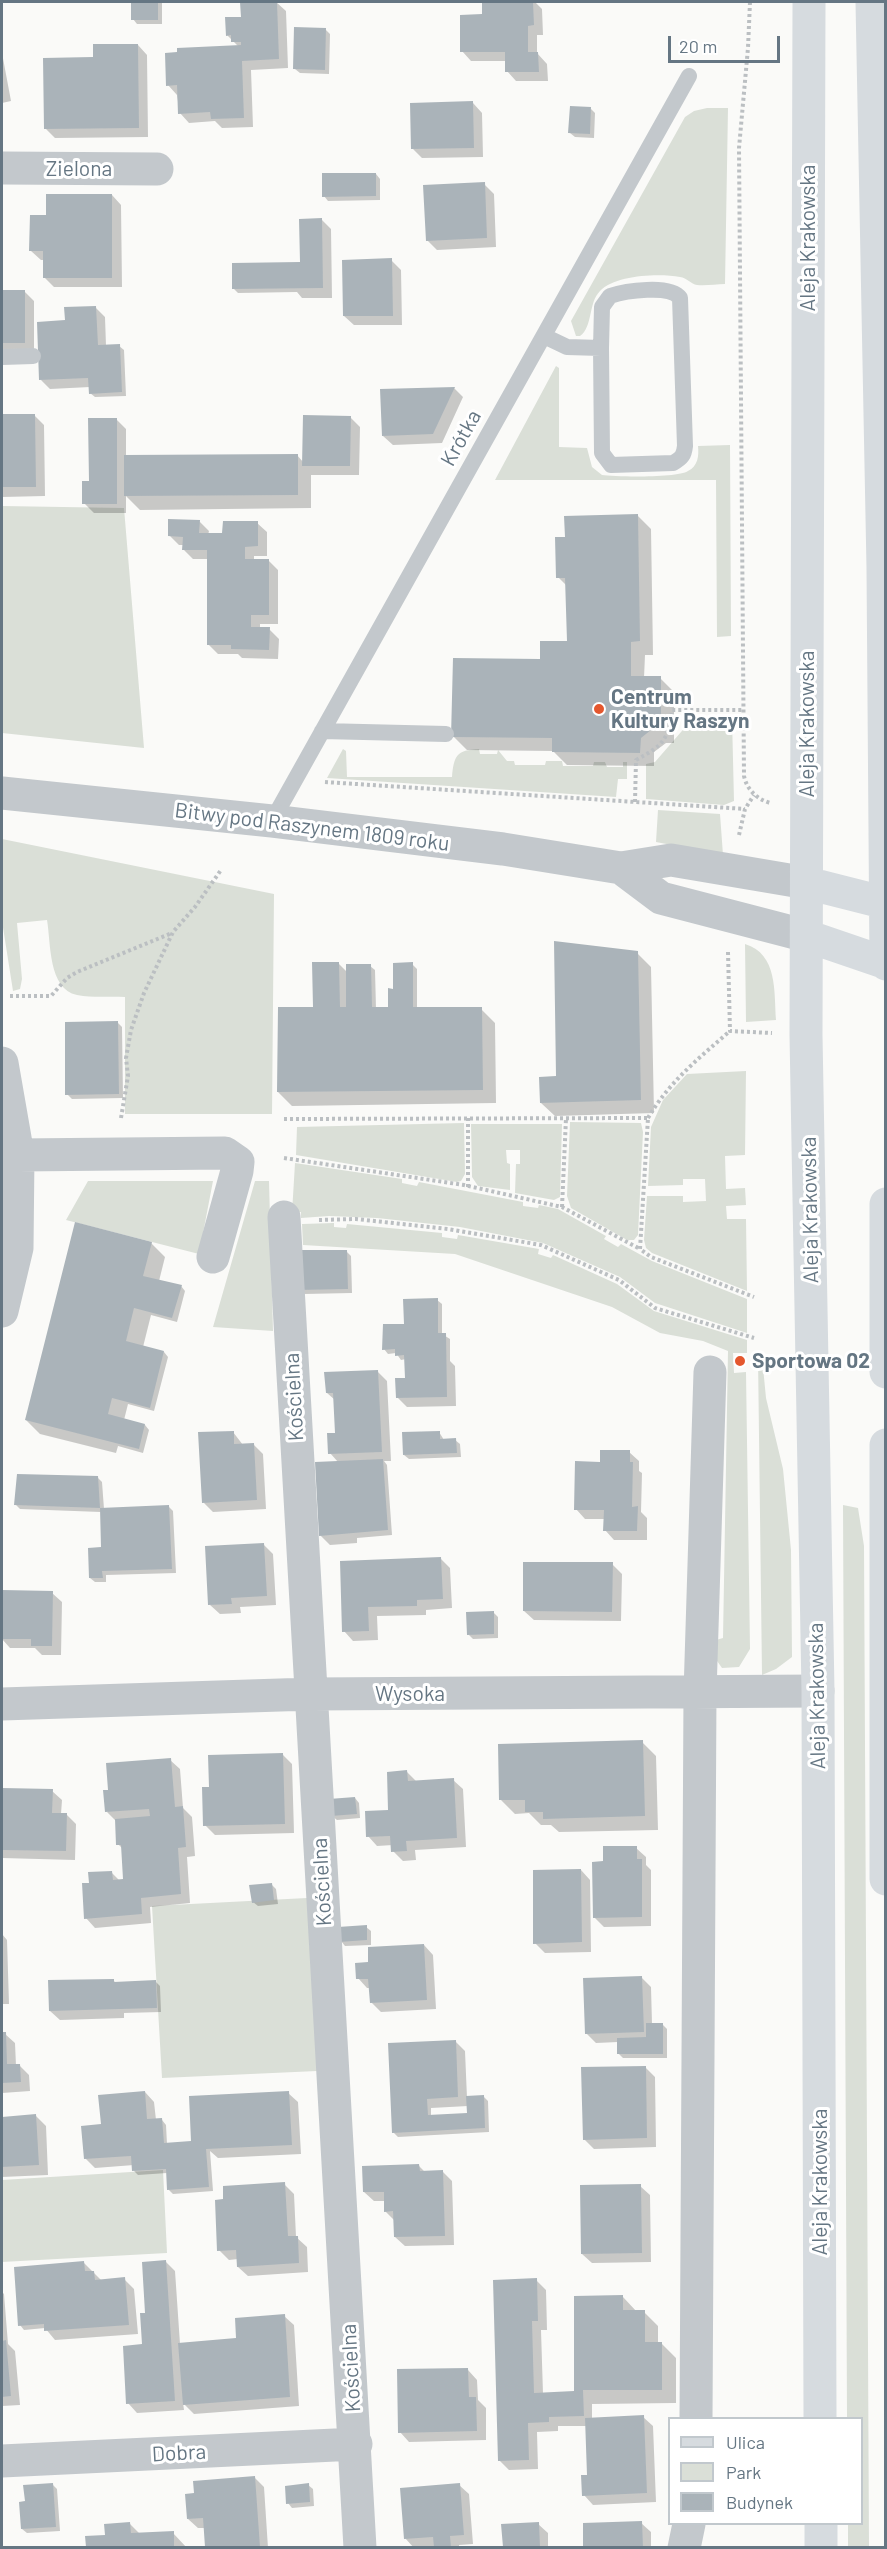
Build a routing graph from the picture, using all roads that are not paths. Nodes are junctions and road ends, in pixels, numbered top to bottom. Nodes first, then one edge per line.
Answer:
1 (809, 2) edge
2 (872, 2) edge
3 (689, 76) dead end
4 (2, 168) edge
5 (157, 169) dead end
6 (544, 336) junction
7 (601, 348) junction
8 (33, 356) dead end
9 (2, 357) edge
10 (322, 731) junction
11 (446, 734) dead end
12 (2, 793) edge
13 (272, 821) junction
14 (621, 868) junction
15 (807, 883) junction
16 (885, 902) edge
17 (807, 936) junction
18 (885, 964) edge
19 (2, 1063) edge
20 (18, 1155) junction
21 (885, 1204) edge
22 (284, 1221) road end
23 (213, 1257) dead end
24 (2, 1311) edge
25 (710, 1372) dead end
26 (885, 1372) edge
27 (885, 1445) edge
28 (885, 1657) edge
29 (818, 1691) junction
30 (700, 1693) junction
31 (311, 1694) junction
32 (2, 1704) edge
33 (885, 1879) edge
34 (696, 2417) edge
35 (820, 2417) edge
36 (356, 2444) junction
37 (2, 2461) edge
38 (689, 2525) edge
39 (821, 2525) edge
40 (360, 2547) edge
41 (684, 2547) edge
42 (821, 2547) edge

1 - 15 main road, Aleja Krakowska
2 - 16 main road
3 - 6 lane, Krótka
4 - 5 street, Zielona
6 - 7 lane
6 - 10 lane, Krótka
7 - 7 lane
8 - 9 lane
10 - 11 lane
10 - 13 lane, Krótka
12 - 13 street, Bitwy pod Raszynem 1809 roku
13 - 14 street, Bitwy pod Raszynem 1809 roku
14 - 15 street, Bitwy pod Raszynem 1809 roku
14 - 17 street, Bitwy pod Raszynem 1809 roku
15 - 16 main road
15 - 17 main road, Aleja Krakowska
16 - 18 main road
17 - 18 main road
17 - 29 main road, Aleja Krakowska
19 - 20 street
20 - 23 street
20 - 24 street
21 - 26 main road
22 - 31 street, Kościelna
25 - 30 street
27 - 28 main road
28 - 33 main road
29 - 30 street, Wysoka
29 - 35 main road, Aleja Krakowska
30 - 31 street, Wysoka
30 - 34 street
31 - 32 street, Wysoka
31 - 36 street, Kościelna
36 - 37 street, Dobra
36 - 40 street, Kościelna
38 - 41 street
39 - 42 main road

